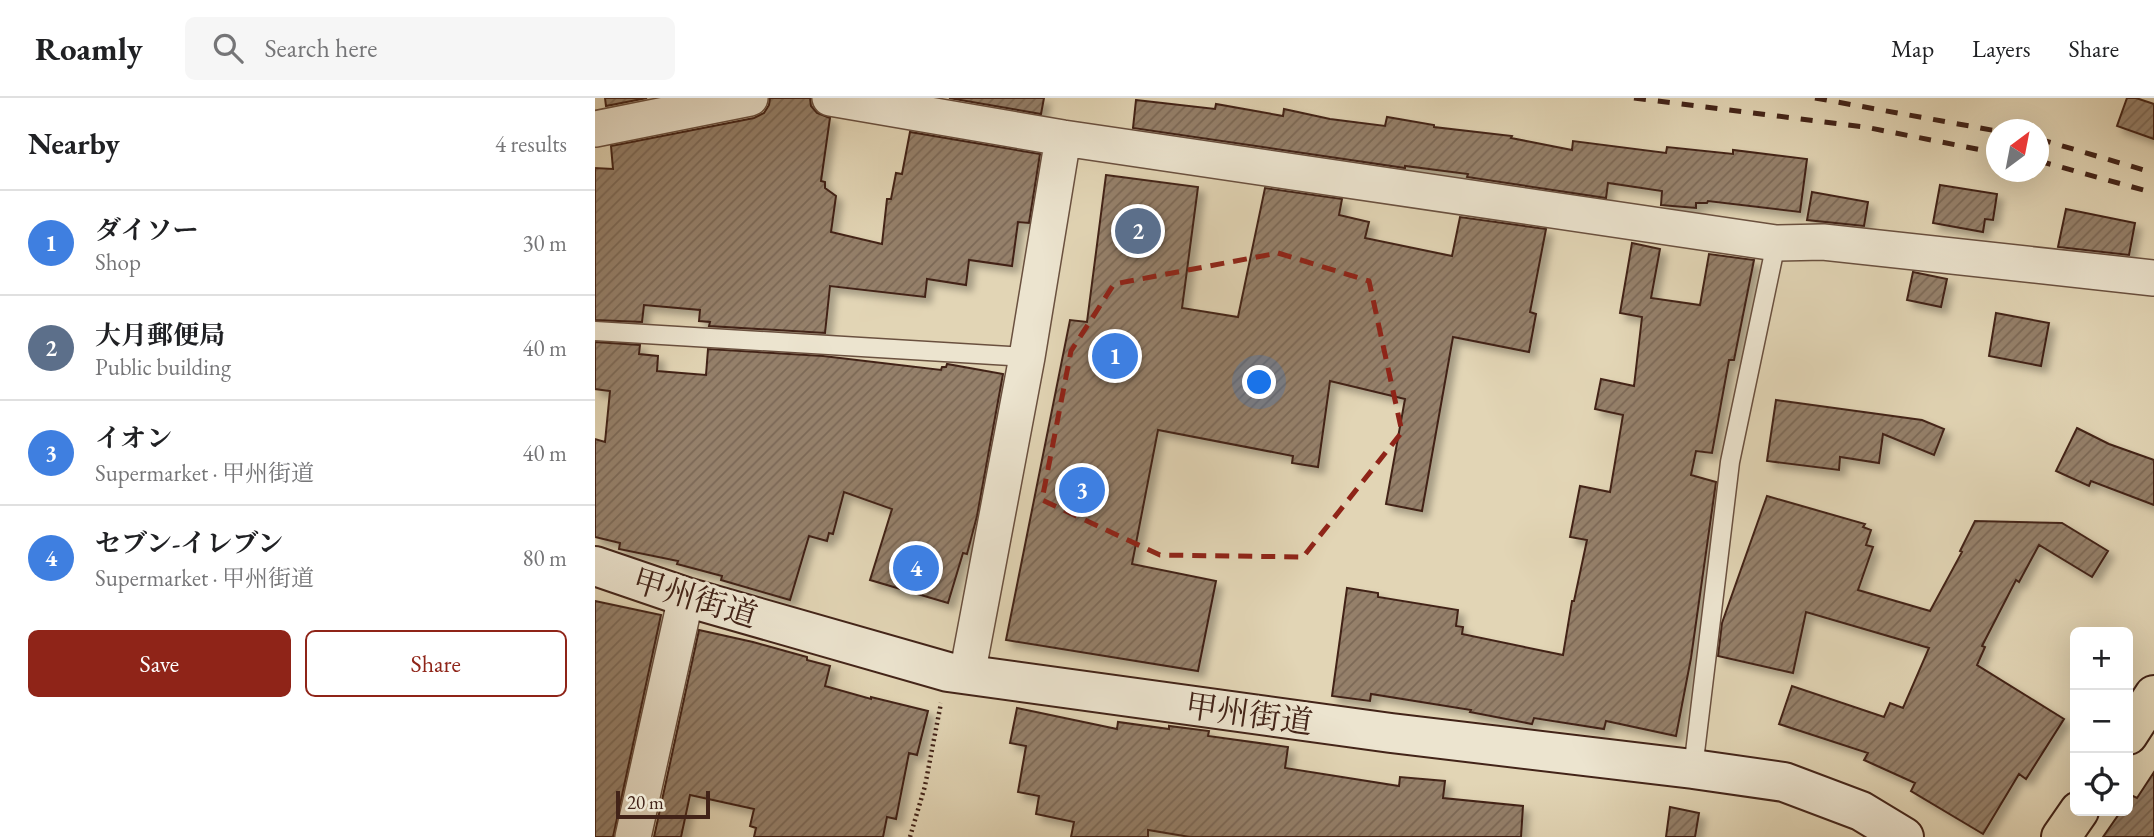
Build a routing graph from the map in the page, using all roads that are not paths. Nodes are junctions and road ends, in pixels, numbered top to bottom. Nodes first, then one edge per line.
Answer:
1 (750, 98) edge
2 (830, 98) edge
3 (595, 129) edge
4 (1063, 138) junction
5 (1776, 243) junction
6 (2154, 278) edge
7 (595, 331) edge
8 (1027, 357) junction
9 (595, 566) edge
10 (686, 597) junction
11 (957, 673) junction
12 (2153, 696) edge
13 (2133, 727) edge
14 (1693, 769) junction
15 (2075, 816) edge
16 (633, 837) edge
17 (1904, 837) edge
18 (2061, 837) edge

1 - 3 street
2 - 4 street
4 - 5 street
4 - 8 street
5 - 6 street
5 - 14 lane
7 - 8 lane
8 - 11 street
9 - 10 street, 甲州街道
10 - 11 street, 甲州街道
10 - 16 street
11 - 14 street, 甲州街道
12 - 13 highway
14 - 17 street, 甲州街道
15 - 18 highway

